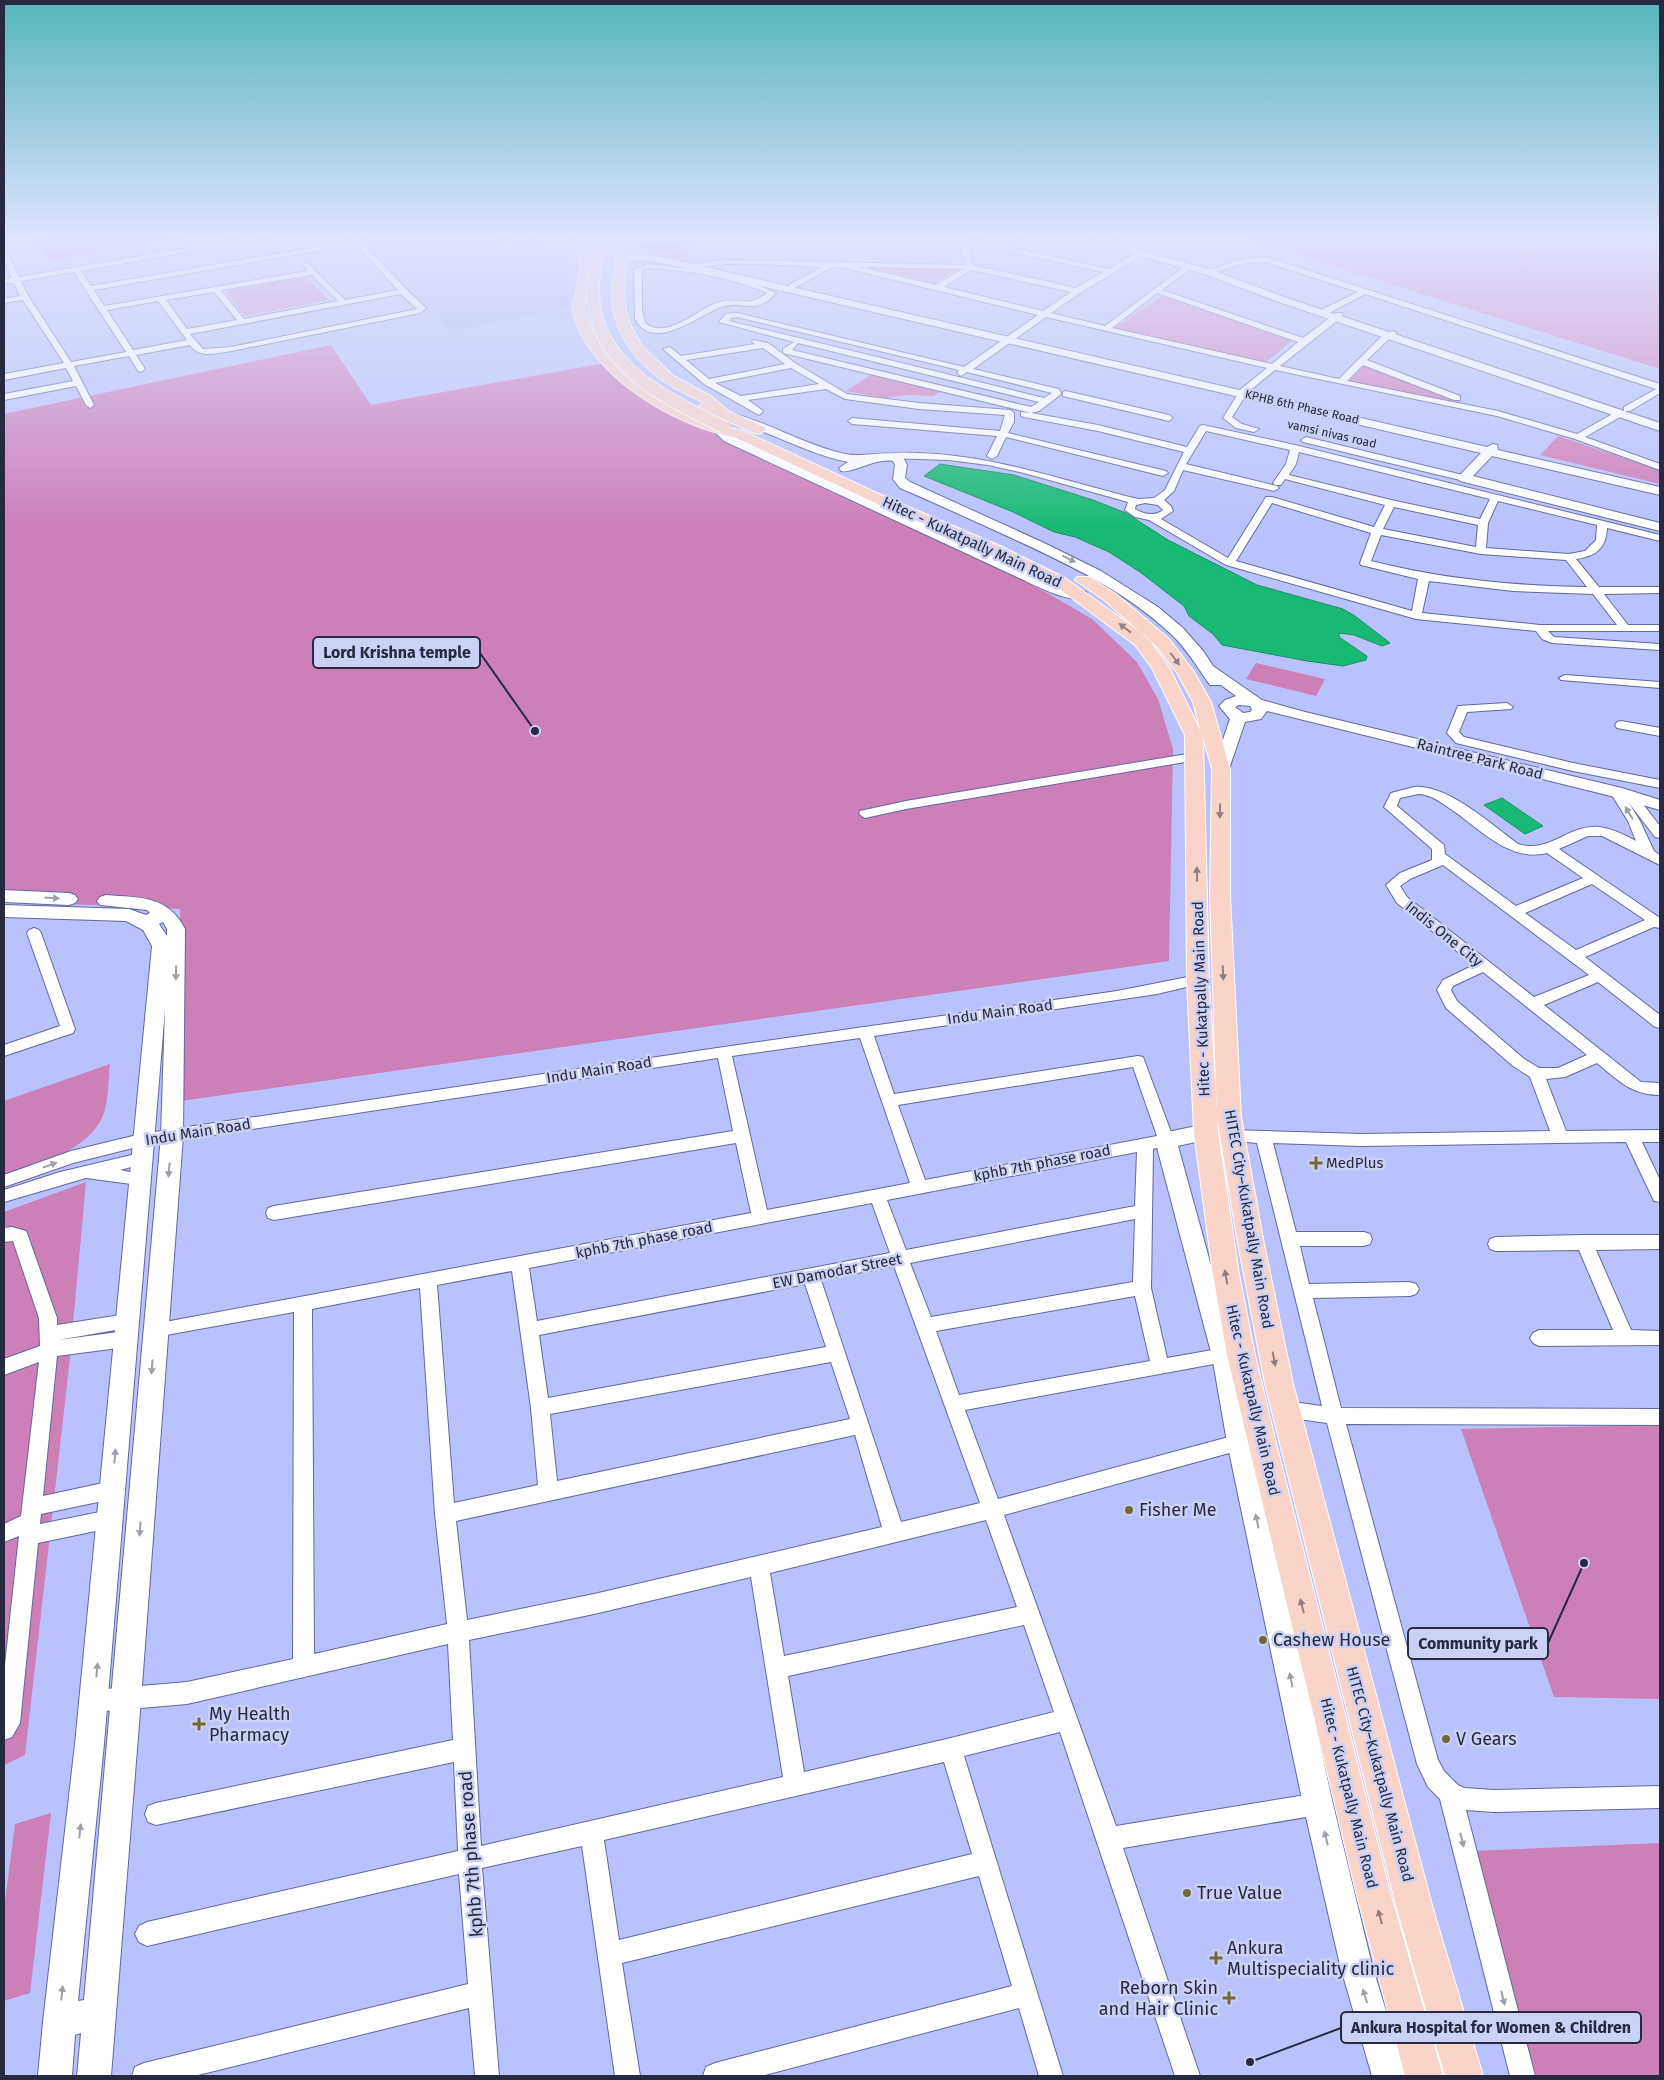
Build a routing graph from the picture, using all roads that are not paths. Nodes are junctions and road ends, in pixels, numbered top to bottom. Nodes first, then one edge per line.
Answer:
1 (49, 334) edge
2 (119, 334) edge
3 (187, 334) edge
4 (303, 334) edge
5 (590, 334) edge
6 (602, 334) edge
7 (614, 334) edge
8 (627, 334) edge
9 (769, 334) edge
10 (812, 334) edge
11 (818, 334) edge
12 (987, 334) edge
13 (989, 334) edge
14 (1017, 334) edge
15 (1133, 334) edge
16 (1284, 334) edge
17 (1311, 334) edge
18 (1391, 334) joint
19 (1493, 334) edge
20 (1010, 339) junction
21 (1304, 341) junction
22 (192, 342) junction
23 (800, 342) junction
24 (877, 348) junction
25 (667, 349) dead end
26 (131, 353) junction
27 (864, 357) junction
28 (679, 359) junction
29 (1361, 361) junction
30 (69, 365) junction
31 (792, 365) junction
32 (1273, 366) junction
33 (850, 367) junction
34 (141, 369) dead end
35 (965, 370) junction
36 (4, 377) edge
37 (952, 378) junction
38 (707, 382) junction
39 (1341, 382) junction
40 (79, 383) junction
41 (826, 386) junction
42 (939, 388) junction
43 (1660, 388) edge
44 (1243, 392) junction
45 (1066, 394) dead end
46 (4, 397) edge
47 (740, 399) junction
48 (1046, 401) junction
49 (90, 405) dead end
50 (1114, 406) junction
51 (759, 412) dead end
52 (1623, 412) junction
53 (1010, 413) junction
54 (1498, 414) junction
55 (1169, 418) dead end
56 (852, 421) dead end
57 (1660, 422) edge
58 (728, 425) junction
59 (1090, 426) junction
60 (1660, 427) edge
61 (1003, 434) junction
62 (1578, 437) junction
63 (1292, 440) junction
64 (1491, 450) junction
65 (1190, 451) junction
66 (992, 456) dead end
67 (896, 459) junction
68 (847, 464) junction
69 (1180, 466) junction
70 (1660, 467) edge
71 (1163, 473) dead end
72 (1283, 476) junction
73 (1464, 478) junction
74 (1660, 487) edge
75 (1274, 488) junction
76 (1660, 491) edge
77 (1495, 498) junction
78 (1269, 500) junction
79 (1156, 501) junction
80 (1391, 503) junction
81 (1133, 506) junction
82 (1151, 517) junction
83 (1483, 523) junction
84 (1602, 523) junction
85 (1660, 527) edge
86 (1377, 531) junction
87 (1660, 538) edge
88 (1481, 551) junction
89 (1569, 556) junction
90 (1230, 563) junction
91 (1424, 577) junction
92 (1660, 590) edge
93 (1599, 592) junction
94 (1416, 616) junction
95 (1540, 628) junction
96 (1626, 628) junction
97 (1660, 628) edge
98 (1660, 647) edge
99 (1209, 670) junction
100 (1565, 678) dead end
101 (1660, 685) edge
102 (1226, 706) junction
103 (1507, 707) dead end
104 (1250, 712) junction
105 (1621, 725) dead end
106 (1660, 732) edge
107 (1193, 757) junction
108 (1221, 769) junction
109 (1660, 784) edge
110 (1624, 794) junction
111 (1660, 805) edge
112 (865, 814) dead end
113 (1660, 834) edge
114 (1641, 835) junction
115 (1660, 844) edge
116 (1549, 848) junction
117 (1648, 853) junction
118 (1439, 856) junction
119 (1660, 861) edge
120 (1594, 878) junction
121 (4, 896) edge
122 (4, 911) edge
123 (1514, 912) junction
124 (155, 918) junction
125 (1658, 923) edge
126 (34, 933) dead end
127 (1574, 956) junction
128 (1484, 966) junction
129 (1600, 976) junction
130 (1198, 980) junction
131 (1532, 1004) junction
132 (1660, 1023) edge
133 (865, 1032) junction
134 (4, 1051) edge
135 (724, 1052) junction
136 (1598, 1056) junction
137 (1536, 1074) junction
138 (1660, 1089) edge
139 (889, 1101) junction
140 (1219, 1134) junction
141 (172, 1136) junction
142 (742, 1136) junction
143 (1631, 1136) junction
144 (1660, 1136) edge
145 (1560, 1137) junction
146 (1264, 1138) junction
147 (1156, 1141) junction
148 (140, 1159) junction
149 (4, 1181) edge
150 (919, 1186) junction
151 (877, 1195) junction
152 (4, 1196) edge
153 (1660, 1196) edge
154 (1145, 1211) junction
155 (274, 1213) dead end
156 (760, 1218) junction
157 (4, 1236) edge
158 (1290, 1239) junction
159 (1364, 1239) dead end
160 (1584, 1242) junction
161 (1660, 1242) edge
162 (1496, 1244) dead end
163 (900, 1258) junction
164 (520, 1263) junction
165 (811, 1276) junction
166 (428, 1281) junction
167 (1142, 1288) junction
168 (1410, 1288) dead end
169 (1303, 1292) junction
170 (303, 1303) junction
171 (924, 1326) junction
172 (127, 1330) junction
173 (155, 1330) junction
174 (528, 1330) junction
175 (1539, 1338) dead end
176 (1625, 1338) junction
177 (1660, 1338) edge
178 (49, 1342) junction
179 (837, 1353) junction
180 (1224, 1356) junction
181 (1160, 1366) junction
182 (4, 1367) edge
183 (952, 1404) junction
184 (540, 1408) junction
185 (1286, 1409) junction
186 (1334, 1416) junction
187 (1660, 1417) edge
188 (861, 1425) junction
189 (1251, 1443) junction
190 (112, 1490) junction
191 (548, 1492) junction
192 (992, 1509) junction
193 (445, 1514) junction
194 (110, 1519) junction
195 (31, 1521) junction
196 (894, 1532) junction
197 (4, 1533) edge
198 (759, 1566) junction
199 (1030, 1614) junction
200 (458, 1632) junction
201 (304, 1666) junction
202 (777, 1668) junction
203 (127, 1699) junction
204 (94, 1701) junction
205 (1067, 1719) junction
206 (4, 1729) edge
207 (463, 1749) junction
208 (951, 1749) junction
209 (795, 1785) junction
210 (1450, 1793) junction
211 (1660, 1797) edge
212 (1318, 1804) junction
213 (156, 1814) dead end
214 (591, 1832) junction
215 (1109, 1839) junction
216 (470, 1861) junction
217 (987, 1862) junction
218 (147, 1934) dead end
219 (610, 1954) junction
220 (481, 1993) junction
221 (1027, 1994) junction
222 (99, 2014) junction
223 (59, 2022) junction
224 (1454, 2046) junction
225 (55, 2076) edge
226 (94, 2076) edge
227 (144, 2076) edge
228 (487, 2076) edge
229 (627, 2076) edge
230 (715, 2076) edge
231 (1051, 2076) edge
232 (1188, 2076) edge
233 (1389, 2076) edge
234 (1424, 2076) edge
235 (1464, 2076) edge
236 (1472, 2076) edge
237 (1523, 2076) edge

1 - 30 street
2 - 26 street
3 - 22 street
4 - 22 street
5 - 58 main road, Hitec - Kukatpally Main Road
6 - 58 main road, bridge
7 - 58 main road
8 - 58 main road, Hitec - Kukatpally Main Road
9 - 23 street
10 - 23 street
11 - 24 street
12 - 20 street, KPHB 6th Phase Road
13 - 20 street, KPHB 6th Phase Road
14 - 20 street
15 - 32 street
16 - 21 street
17 - 21 street
18 - 29 street
18 - 52 street
19 - 43 street
20 - 35 street
20 - 44 street, KPHB 6th Phase Road
21 - 32 street
22 - 26 street
23 - 27 street
23 - 33 street
24 - 27 street
24 - 35 street
25 - 28 street
26 - 30 street
26 - 34 street
27 - 33 street
27 - 37 street
28 - 31 street
28 - 38 street
29 - 39 street
29 - 54 street
30 - 36 street
30 - 40 street
31 - 38 street
31 - 41 street
32 - 39 street
32 - 44 street
33 - 42 street
35 - 37 street
35 - 48 street
37 - 42 street
37 - 48 street
38 - 47 street
39 - 54 street
40 - 46 street
40 - 49 street
41 - 47 street
41 - 53 street
42 - 48 street
43 - 52 street
44 - 63 street, vamsi nivas road
44 - 64 street, KPHB 6th Phase Road
45 - 50 street
47 - 51 street
50 - 55 street
50 - 59 street
52 - 57 street
52 - 60 street
52 - 62 street
53 - 59 street
53 - 61 street
54 - 62 street
56 - 61 street
58 - 68 main road, Hitec - Kukatpally Main Road
58 - 68 street
107 -> 58 main road, Hitec - Kukatpally Main Road
59 - 65 street
61 - 66 street
61 - 71 street
62 - 70 street
63 - 65 street
63 - 72 street
63 - 73 street, vamsi nivas road
63 - 77 street
64 - 73 street
64 - 74 street, KPHB 6th Phase Road
64 - 76 street, KPHB 6th Phase Road
65 - 69 street
67 - 68 street
67 - 81 street
67 -> 99 street
68 -> 108 main road, HITEC City–Kukatpally Main Road
69 - 75 street
69 - 79 street
72 - 75 street
72 - 80 street
73 - 85 street
75 - 78 street
77 - 83 street
77 - 84 street
78 - 86 street
78 - 90 street
79 - 81 street
79 - 82 street
80 - 83 street
80 - 86 street
81 - 82 street
82 - 90 street
83 - 88 street
84 - 87 street
84 - 89 street
86 - 88 street
86 - 91 street
88 - 89 street
89 - 93 street
90 - 94 street
91 - 93 street
91 - 94 street
92 - 93 street
93 - 96 street
94 - 95 street
95 - 96 street
95 - 98 street
96 - 97 street
99 - 102 street
99 - 104 street
100 - 101 street
102 - 104 street
102 - 104 street, Raintree Park Road
103 - 109 street
104 - 108 street
104 - 110 street, Raintree Park Road
105 - 106 street
107 - 112 street
130 -> 107 main road, Hitec - Kukatpally Main Road
108 -> 140 main road, HITEC City–Kukatpally Main Road
110 - 111 street, Raintree Park Road
110 - 113 street
114 -> 110 street
114 - 115 street
114 - 117 street
116 - 117 street
116 - 118 street
116 - 120 street
117 - 119 street
118 - 123 street
118 - 128 street, Indis One City
120 - 123 street
120 - 125 street
121 -> 124 street
122 - 124 street
123 - 127 street
124 -> 141 street
124 - 148 street
125 - 127 street
126 - 134 street
127 - 129 street
128 - 131 street, Indis One City
128 - 137 street
129 - 131 street
129 - 132 street
130 - 133 street, Indu Main Road
130 - 140 main road, Hitec - Kukatpally Main Road
131 - 136 street, Indis One City
133 - 135 street, Indu Main Road
133 - 139 street
135 - 141 street, Indu Main Road
135 - 142 street
136 - 137 street
136 - 138 street, Indis One City
137 - 145 street
139 - 147 street
139 - 150 street
140 - 146 street
140 - 147 street, kphb 7th phase road
140 -> 185 main road, HITEC City–Kukatpally Main Road
189 -> 140 main road, Hitec - Kukatpally Main Road
141 - 148 street, Indu Main Road
141 -> 173 street
142 - 155 street
142 - 156 street
143 - 144 street
143 - 145 street
143 - 153 street
145 - 146 street
146 - 158 street
147 - 150 street, kphb 7th phase road
147 - 154 street
147 - 180 street
149 -> 148 street, Indu Main Road
148 - 152 street
148 - 172 street
150 - 151 street, kphb 7th phase road
151 - 156 street, kphb 7th phase road
151 - 163 street
154 - 163 street, EW Damodar Street
154 - 167 street
156 - 164 street, kphb 7th phase road
157 - 178 street
158 - 159 street
158 - 169 street
160 - 161 street
160 - 162 street
160 - 176 street
163 - 165 street, EW Damodar Street
163 - 171 street
164 - 166 street, kphb 7th phase road
164 - 174 street
165 - 174 street, EW Damodar Street
165 - 179 street
166 - 170 street
166 - 193 street, kphb 7th phase road
167 - 171 street
167 - 181 street
168 - 169 street
169 - 186 street
170 - 173 street
170 - 201 street
171 - 183 street
172 - 178 street
190 -> 172 street
173 -> 203 street
174 - 184 street
175 - 176 street
176 - 177 street
178 - 182 street
178 - 195 street
179 - 184 street
179 - 188 street
180 - 181 street
180 - 189 street
181 - 183 street
183 - 192 street
184 - 191 street
185 - 186 street
185 - 224 main road, HITEC City–Kukatpally Main Road
186 - 187 street
186 - 210 street
188 - 191 street
188 - 196 street
189 - 192 street
212 -> 189 street
234 -> 189 main road, Hitec - Kukatpally Main Road
190 - 194 street
190 - 195 street
191 - 193 street
192 - 196 street
192 - 199 street
193 - 200 street, kphb 7th phase road
194 - 195 street
204 -> 194 street
195 - 197 street
195 - 206 street
196 - 198 street
198 - 200 street
198 - 202 street
199 - 202 street
199 - 205 street
200 - 201 street
200 - 207 street, kphb 7th phase road
201 - 203 street
202 - 209 street
203 - 204 street
203 - 222 street
223 -> 204 street
205 - 208 street
205 - 215 street
207 - 213 street
207 - 216 street, kphb 7th phase road
208 - 209 street
208 - 217 street
209 - 214 street
210 - 211 street
210 -> 237 street
212 - 215 street
233 -> 212 street
214 - 216 street
214 - 219 street
215 - 232 street
216 - 218 street
216 - 220 street, kphb 7th phase road
217 - 219 street
217 - 221 street
219 - 229 street
220 - 227 street
220 - 228 street, kphb 7th phase road
221 - 230 street
221 - 231 street
222 - 223 street
222 - 226 street
223 - 225 street
224 - 235 main road, HITEC City–Kukatpally Main Road
224 - 236 street, HITEC City–Kukatpally Main Road

